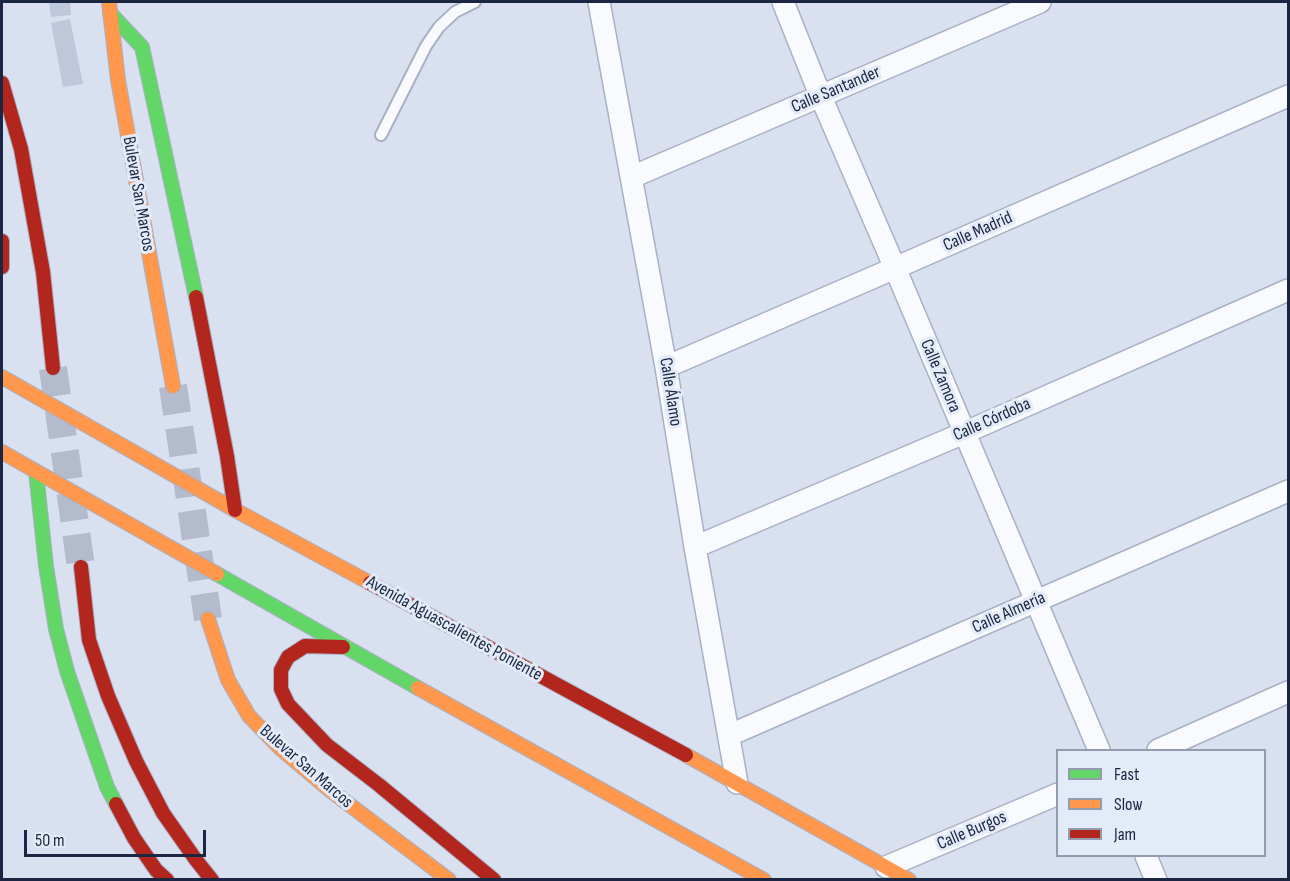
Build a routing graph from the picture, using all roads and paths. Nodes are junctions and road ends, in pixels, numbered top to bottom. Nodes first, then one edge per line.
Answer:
1 (475, 2) edge
2 (599, 2) edge
3 (783, 2) edge
4 (1040, 2) edge
5 (110, 7) edge
6 (2, 84) edge
7 (1288, 96) edge
8 (821, 97) junction
9 (381, 135) dead end
10 (632, 177) junction
11 (2, 241) edge
12 (2, 267) edge
13 (896, 268) junction
14 (1288, 290) edge
15 (666, 367) junction
16 (54, 368) tunnel mouth
17 (2, 377) edge
18 (173, 386) tunnel mouth
19 (964, 433) junction
20 (2, 452) edge
21 (36, 472) junction
22 (1288, 490) edge
23 (235, 510) junction
24 (695, 548) junction
25 (81, 567) tunnel mouth
26 (1035, 601) junction
27 (208, 619) tunnel mouth
28 (347, 648) junction
29 (1288, 692) edge
30 (730, 735) junction
31 (1099, 749) edge
32 (1160, 749) edge
33 (737, 783) junction
34 (1056, 795) edge
35 (1147, 857) edge
36 (886, 867) junction
37 (167, 879) edge
38 (212, 879) edge
39 (449, 879) edge
40 (494, 879) edge
41 (764, 879) edge
42 (909, 879) edge
43 (1156, 879) edge

1 - 9 lane
2 - 10 street, Calle Álamo
3 - 8 street, Calle Zamora
4 - 8 street, Calle Santander
5 - 18 main road, Bulevar San Marcos
5 - 23 main road
6 - 16 main road
7 - 13 street, Calle Madrid
8 - 10 street, Calle Santander
8 - 13 street, Calle Zamora
10 - 15 street, Calle Álamo
11 - 12 main road
13 - 15 street, Calle Madrid
13 - 19 street, Calle Zamora
14 - 19 street, Calle Córdoba
15 - 24 street, Calle Álamo
17 - 23 main road, Avenida Aguascalientes Poniente
19 - 24 street, Calle Córdoba
19 - 26 street, Calle Zamora
20 - 21 main road
21 - 28 main road
21 - 37 main road
22 - 26 street, Calle Almería
23 - 33 main road, Avenida Aguascalientes Poniente
24 - 30 street, Calle Álamo
25 - 38 main road
26 - 30 street, Calle Almería
26 - 31 street, Calle Zamora
27 - 39 main road, Bulevar San Marcos
28 - 40 main road
28 - 41 main road
29 - 32 street
30 - 33 street, Calle Álamo
33 - 36 main road, Avenida Aguascalientes Poniente
34 - 36 street, Calle Burgos
35 - 43 street
36 - 42 main road, Avenida Aguascalientes Poniente

